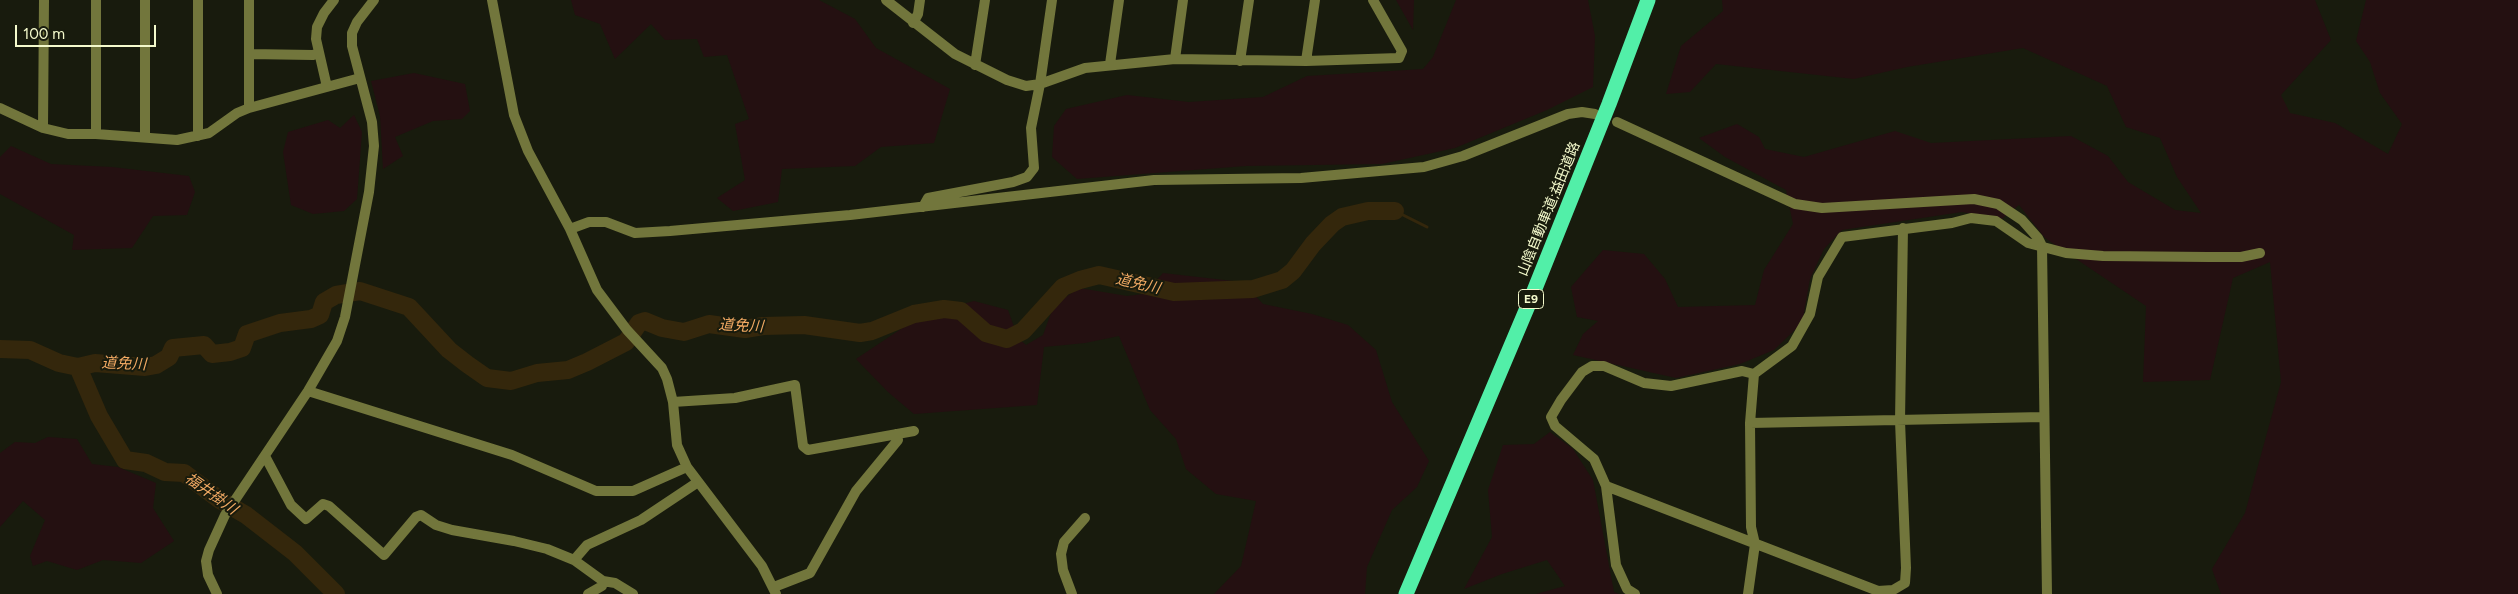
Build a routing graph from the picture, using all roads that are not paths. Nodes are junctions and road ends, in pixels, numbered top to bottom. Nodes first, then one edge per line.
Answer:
1 (44, 0) edge
2 (96, 0) edge
3 (145, 0) edge
4 (198, 0) edge
5 (250, 0) edge
6 (334, 0) edge
7 (374, 0) edge
8 (492, 0) edge
9 (886, 0) edge
10 (920, 0) edge
11 (986, 0) edge
12 (1052, 0) edge
13 (1119, 0) edge
14 (1184, 0) edge
15 (1249, 0) edge
16 (1315, 0) edge
17 (1373, 0) edge
18 (1648, 0) edge
19 (913, 23) junction
20 (319, 53) junction
21 (249, 54) junction
22 (1175, 59) junction
23 (1306, 60) junction
24 (1240, 61) junction
25 (1110, 64) junction
26 (975, 65) junction
27 (360, 78) junction
28 (1040, 84) junction
29 (327, 87) junction
30 (0, 108) edge
31 (249, 108) junction
32 (1595, 114) dead end
33 (1617, 122) dead end
34 (43, 128) junction
35 (96, 134) junction
36 (198, 136) junction
37 (145, 137) junction
38 (923, 207) junction
39 (1903, 228) junction
40 (570, 229) junction
41 (2042, 246) junction
42 (2260, 253) dead end
43 (1754, 374) junction
44 (308, 391) junction
45 (673, 402) junction
46 (2043, 417) junction
47 (1900, 420) junction
48 (1750, 423) junction
49 (914, 431) dead end
50 (896, 434) junction
51 (265, 456) junction
52 (687, 467) junction
53 (698, 482) junction
54 (1606, 486) junction
55 (1084, 518) dead end
56 (1755, 544) junction
57 (574, 560) junction
58 (603, 581) junction
59 (775, 590) edge
60 (217, 594) edge
61 (588, 594) edge
62 (633, 594) edge
63 (1072, 594) edge
64 (1406, 594) edge
65 (1635, 594) edge
66 (1748, 594) edge
67 (2047, 594) edge

1 - 34 street
2 - 35 street
3 - 37 street
4 - 36 street
5 - 21 street
6 - 20 street
7 - 27 street
8 - 40 street
9 - 19 street
10 - 19 street
11 - 26 street
12 - 28 street
13 - 25 street
14 - 22 street
15 - 24 street
16 - 23 street
17 - 23 street
18 - 64 highway, 山陰自動車道;益田道路 / E9
19 - 26 street
20 - 21 street
20 - 29 street
21 - 31 street
22 - 24 street
22 - 25 street
23 - 24 street
25 - 28 street
26 - 28 street
27 - 29 street
27 - 44 street
28 - 38 street
29 - 31 street
30 - 34 street
31 - 36 street
32 - 38 street
33 - 41 street
34 - 35 street
35 - 37 street
36 - 37 street
38 - 40 street
39 - 41 street
39 - 43 street
39 - 47 street
40 - 45 street
41 - 42 street
41 - 46 street
43 - 48 street
43 - 54 street
44 - 51 street
44 - 52 street
45 - 50 street
45 - 52 street
46 - 47 street
46 - 67 street
47 - 48 street
47 - 56 street
48 - 56 street
49 - 50 street
50 - 59 street
51 - 57 street
51 - 60 street
52 - 53 street
53 - 57 street
53 - 59 street
54 - 56 street
54 - 65 street
55 - 63 street
56 - 66 street
57 - 58 street
58 - 61 street
58 - 62 street

